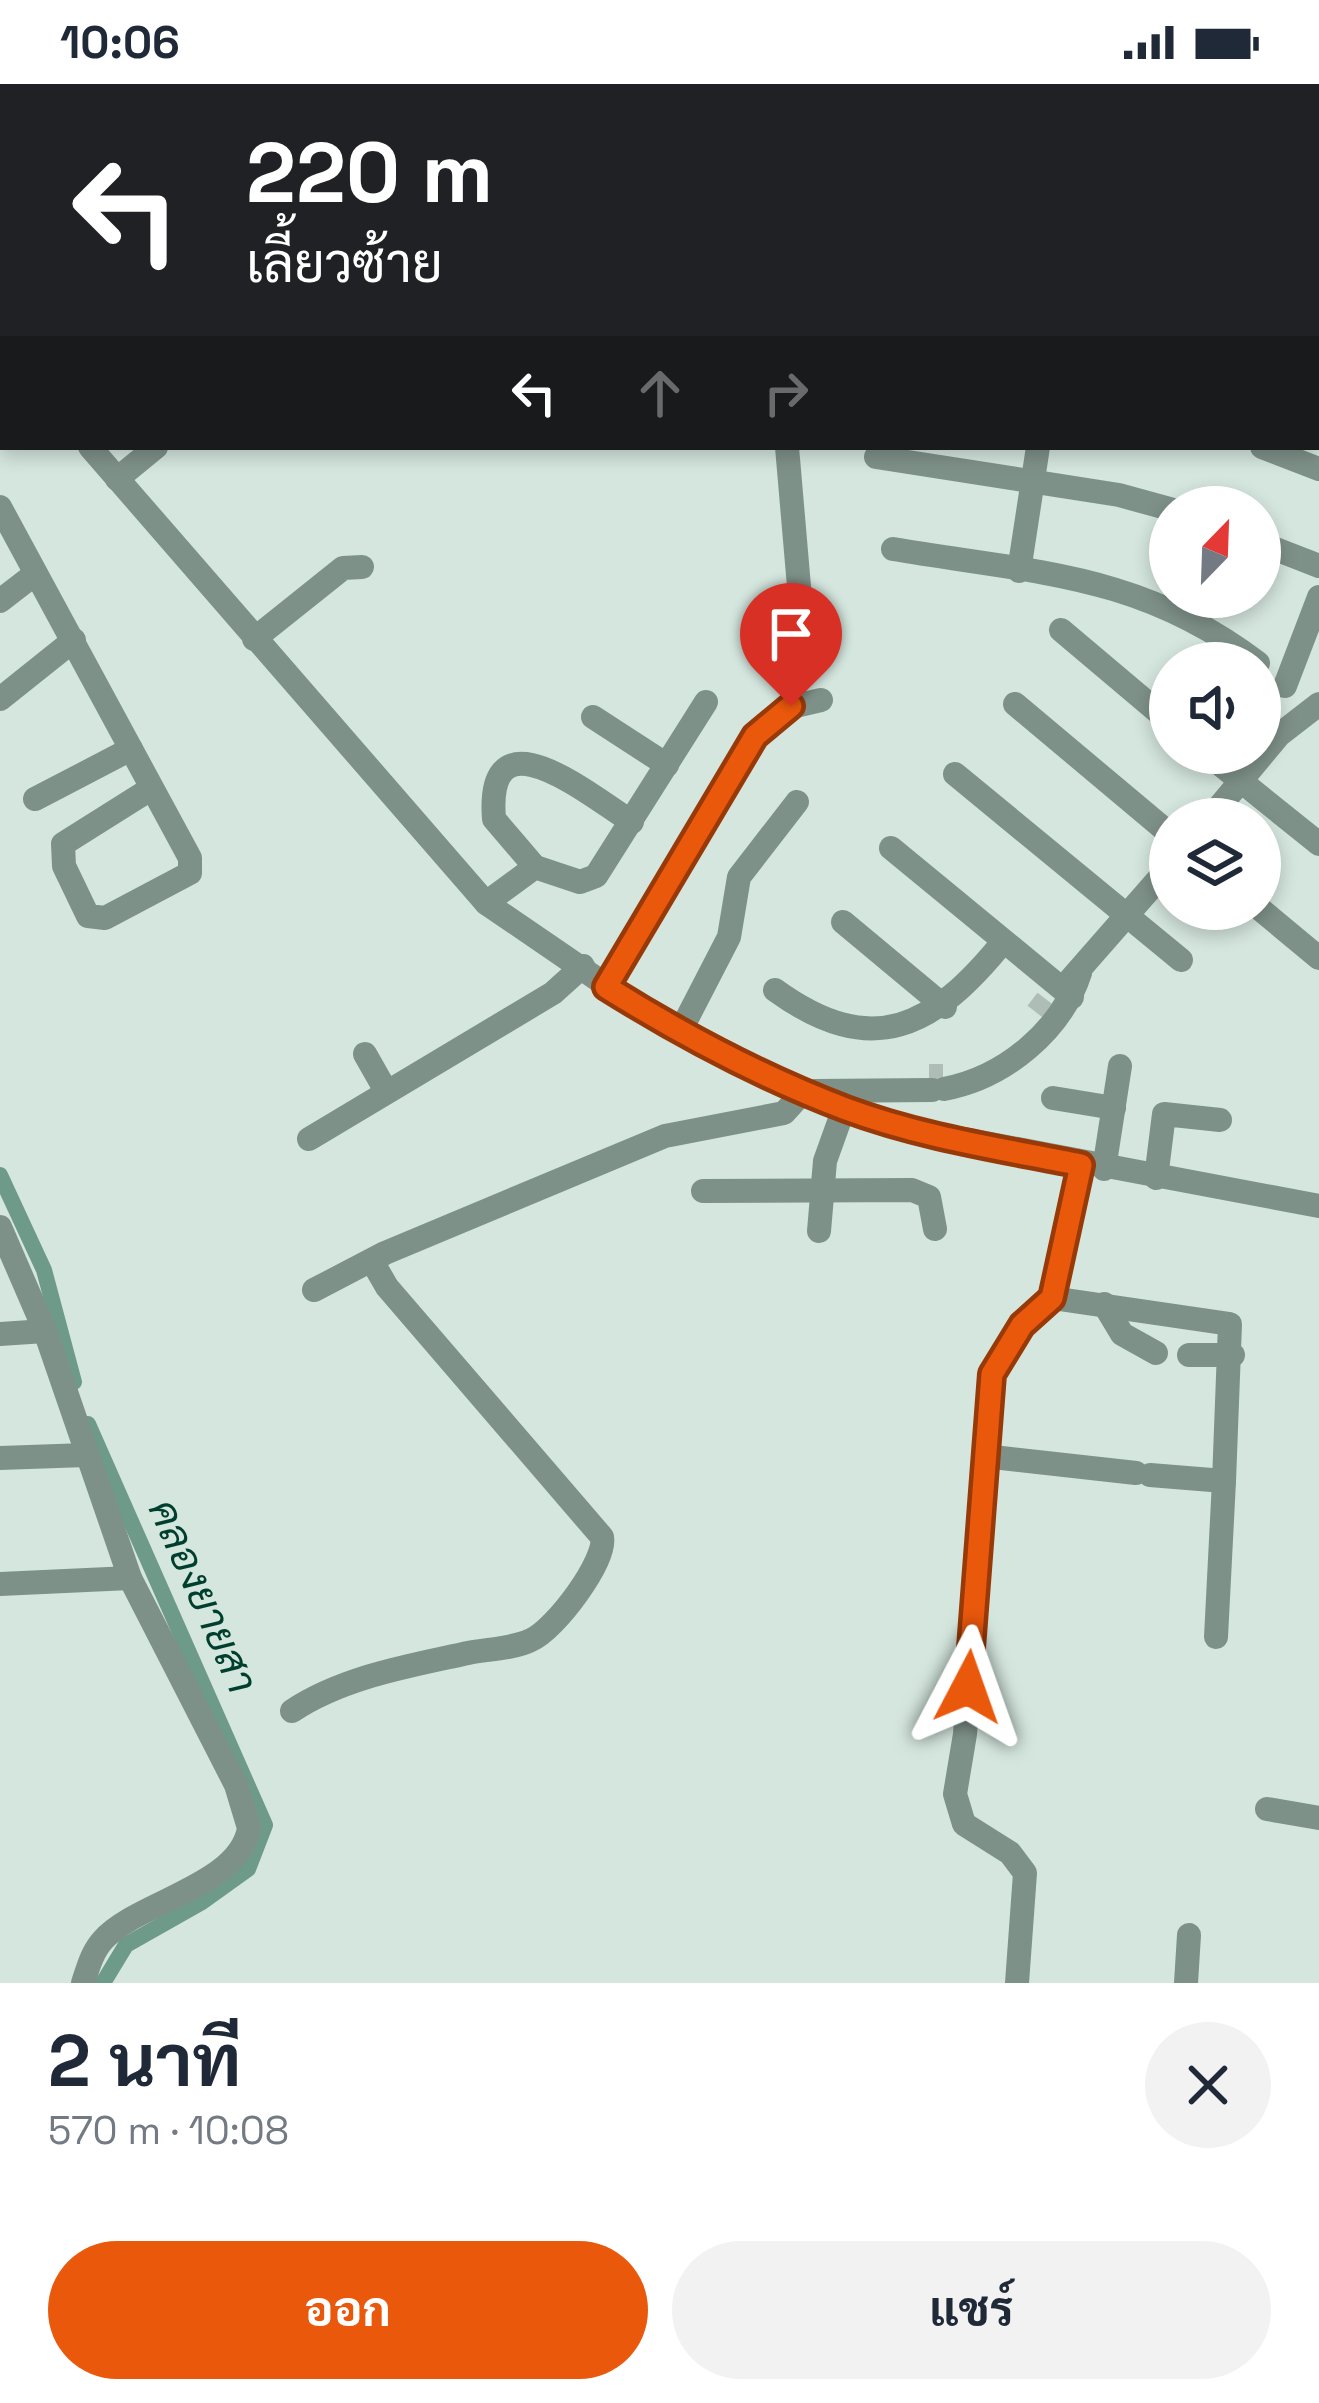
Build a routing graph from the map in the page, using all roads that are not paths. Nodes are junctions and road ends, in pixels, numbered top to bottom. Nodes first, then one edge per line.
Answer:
1 (93, 450) edge
2 (152, 450) edge
3 (788, 450) edge
4 (1038, 450) edge
5 (1270, 450) edge
6 (876, 458) dead end
7 (1319, 469) edge
8 (117, 479) junction
9 (1033, 481) junction
10 (1149, 505) edge
11 (0, 507) edge
12 (892, 550) dead end
13 (1281, 551) edge
14 (1319, 566) edge
15 (362, 568) dead end
16 (1019, 571) junction
17 (35, 574) junction
18 (1319, 597) edge
19 (0, 601) edge
20 (1061, 630) dead end
21 (803, 634) dead end
22 (74, 640) junction
23 (254, 640) junction
24 (1229, 642) edge
25 (1281, 683) edge
26 (1285, 686) junction
27 (0, 700) edge
28 (820, 700) dead end
29 (706, 702) dead end
30 (1015, 704) dead end
31 (1149, 704) edge
32 (1316, 710) edge
33 (593, 717) dead end
34 (131, 749) junction
35 (668, 765) junction
36 (955, 774) dead end
37 (1231, 774) edge
38 (1239, 781) junction
39 (152, 788) junction
40 (1226, 798) edge
41 (35, 799) dead end
42 (797, 802) dead end
43 (1149, 816) edge
44 (632, 822) junction
45 (1319, 844) edge
46 (891, 848) dead end
47 (535, 867) junction
48 (1149, 892) edge
49 (486, 903) junction
50 (1127, 919) junction
51 (843, 922) dead end
52 (1281, 926) edge
53 (1003, 942) junction
54 (1319, 958) edge
55 (1181, 960) dead end
56 (583, 966) junction
57 (606, 987) junction
58 (776, 990) dead end
59 (1059, 994) junction
60 (945, 1006) junction
61 (681, 1030) junction
62 (365, 1054) dead end
63 (1003, 1062) junction
64 (1120, 1066) dead end
65 (386, 1091) junction
66 (806, 1092) junction
67 (1053, 1098) dead end
68 (844, 1108) junction
69 (1114, 1108) junction
70 (1220, 1120) dead end
71 (309, 1139) dead end
72 (1093, 1167) junction
73 (1156, 1178) junction
74 (820, 1190) junction
75 (704, 1191) dead end
76 (1319, 1206) edge
77 (0, 1227) edge
78 (935, 1228) dead end
79 (818, 1231) dead end
80 (372, 1261) junction
81 (314, 1290) dead end
82 (1052, 1298) junction
83 (1104, 1304) junction
84 (45, 1331) junction
85 (0, 1334) edge
86 (1156, 1353) dead end
87 (1189, 1355) dead end
88 (1233, 1355) junction
89 (86, 1455) junction
90 (983, 1456) junction
91 (0, 1458) edge
92 (1224, 1481) junction
93 (130, 1578) junction
94 (0, 1584) edge
95 (1216, 1636) dead end
96 (292, 1711) dead end
97 (1267, 1810) dead end
98 (1319, 1817) edge
99 (1189, 1934) dead end
100 (83, 1983) edge
101 (1017, 1983) edge
102 (1186, 1983) edge

1 - 8 street
2 - 8 street
3 - 21 street
4 - 9 street
5 - 7 street
6 - 9 street
8 - 23 street
9 - 10 street
9 - 16 street
11 - 17 street
12 - 16 street
13 - 14 street
15 - 23 street
16 - 24 street
17 - 19 street
17 - 22 street
18 - 26 street
20 - 31 street
22 - 27 street
22 - 34 street
23 - 49 street
25 - 26 street
26 - 32 street
28 - 57 street
29 - 35 street
30 - 43 street
32 - 38 street
33 - 35 street
34 - 39 street
34 - 41 street
35 - 44 street
36 - 50 street
37 - 38 street
38 - 40 street
38 - 45 street
39 - 39 street
42 - 61 street
44 - 47 street
44 - 47 street
46 - 53 street
47 - 49 street
48 - 50 street
49 - 56 street
50 - 55 street
50 - 59 street
51 - 60 street
52 - 54 street
53 - 59 street
53 - 60 street
56 - 57 street
56 - 65 street
57 - 61 street
58 - 60 street
59 - 63 street
59 - 63 street
61 - 66 street
62 - 65 street
63 - 66 street
64 - 69 street
65 - 71 street
66 - 68 street
66 - 80 street
67 - 69 street
68 - 72 street
68 - 74 street
69 - 72 street
70 - 73 street
72 - 73 street
72 - 82 street
73 - 76 street
74 - 75 street
74 - 78 street
74 - 79 street
77 - 84 street
80 - 81 street
80 - 96 street
82 - 83 street
82 - 90 street
83 - 86 street
83 - 88 street
84 - 85 street
84 - 89 street
87 - 88 street
88 - 92 street
89 - 91 street
89 - 93 street
90 - 92 street
90 - 101 street
92 - 95 street
93 - 94 street
93 - 100 street
97 - 98 street
99 - 102 street

